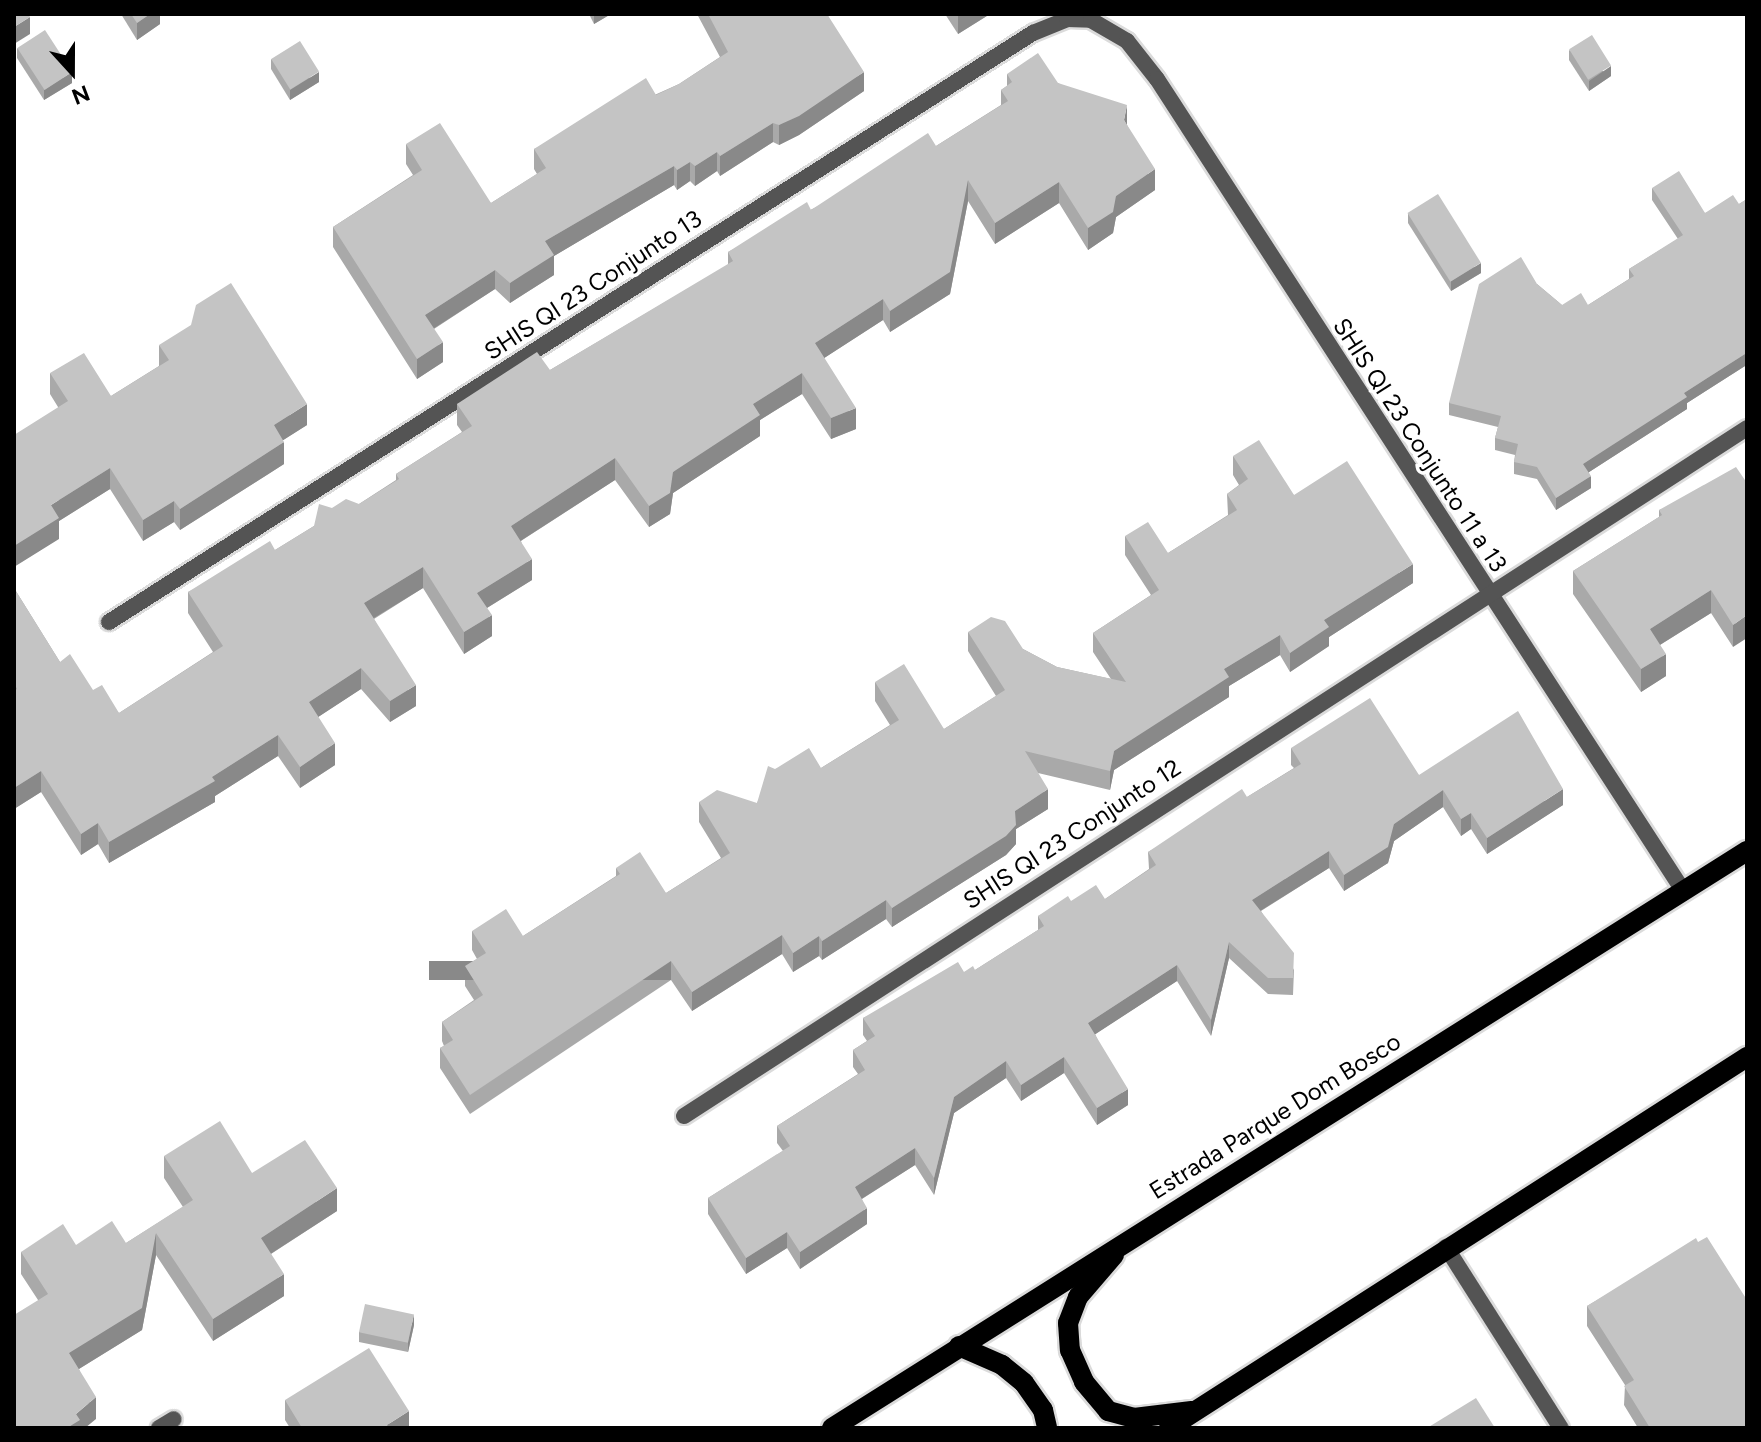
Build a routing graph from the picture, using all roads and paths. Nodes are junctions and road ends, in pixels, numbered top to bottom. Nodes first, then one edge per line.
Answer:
1 (1112, 30) joint
2 (1747, 428) edge
3 (1486, 592) junction
4 (109, 622) dead end
5 (1747, 851) edge
6 (1684, 892) junction
7 (1747, 1057) edge
8 (684, 1116) dead end
9 (1133, 1234) junction
10 (1446, 1247) junction
11 (959, 1346) junction
12 (1200, 1409) junction
13 (174, 1419) dead end
14 (159, 1428) edge
15 (832, 1428) edge
16 (1047, 1428) edge
17 (1169, 1428) edge
18 (1561, 1428) edge

1 - 3 street, SHIS QI 23 Conjunto 11 a 13
1 - 4 street, SHIS QI 23 Conjunto 13
2 - 3 street, SHIS QI 23 Conjunto 12
3 - 6 street, SHIS QI 23 Conjunto 11 a 13
3 - 8 street, SHIS QI 23 Conjunto 12
5 - 6 main road, Estrada Parque Dom Bosco
6 - 9 main road, Estrada Parque Dom Bosco
7 - 10 main road
9 - 11 main road, Estrada Parque Dom Bosco
9 - 12 main road
10 - 12 main road
10 - 18 street
11 - 15 main road, Estrada Parque Dom Bosco
11 - 16 main road
12 - 17 main road
13 - 14 street

